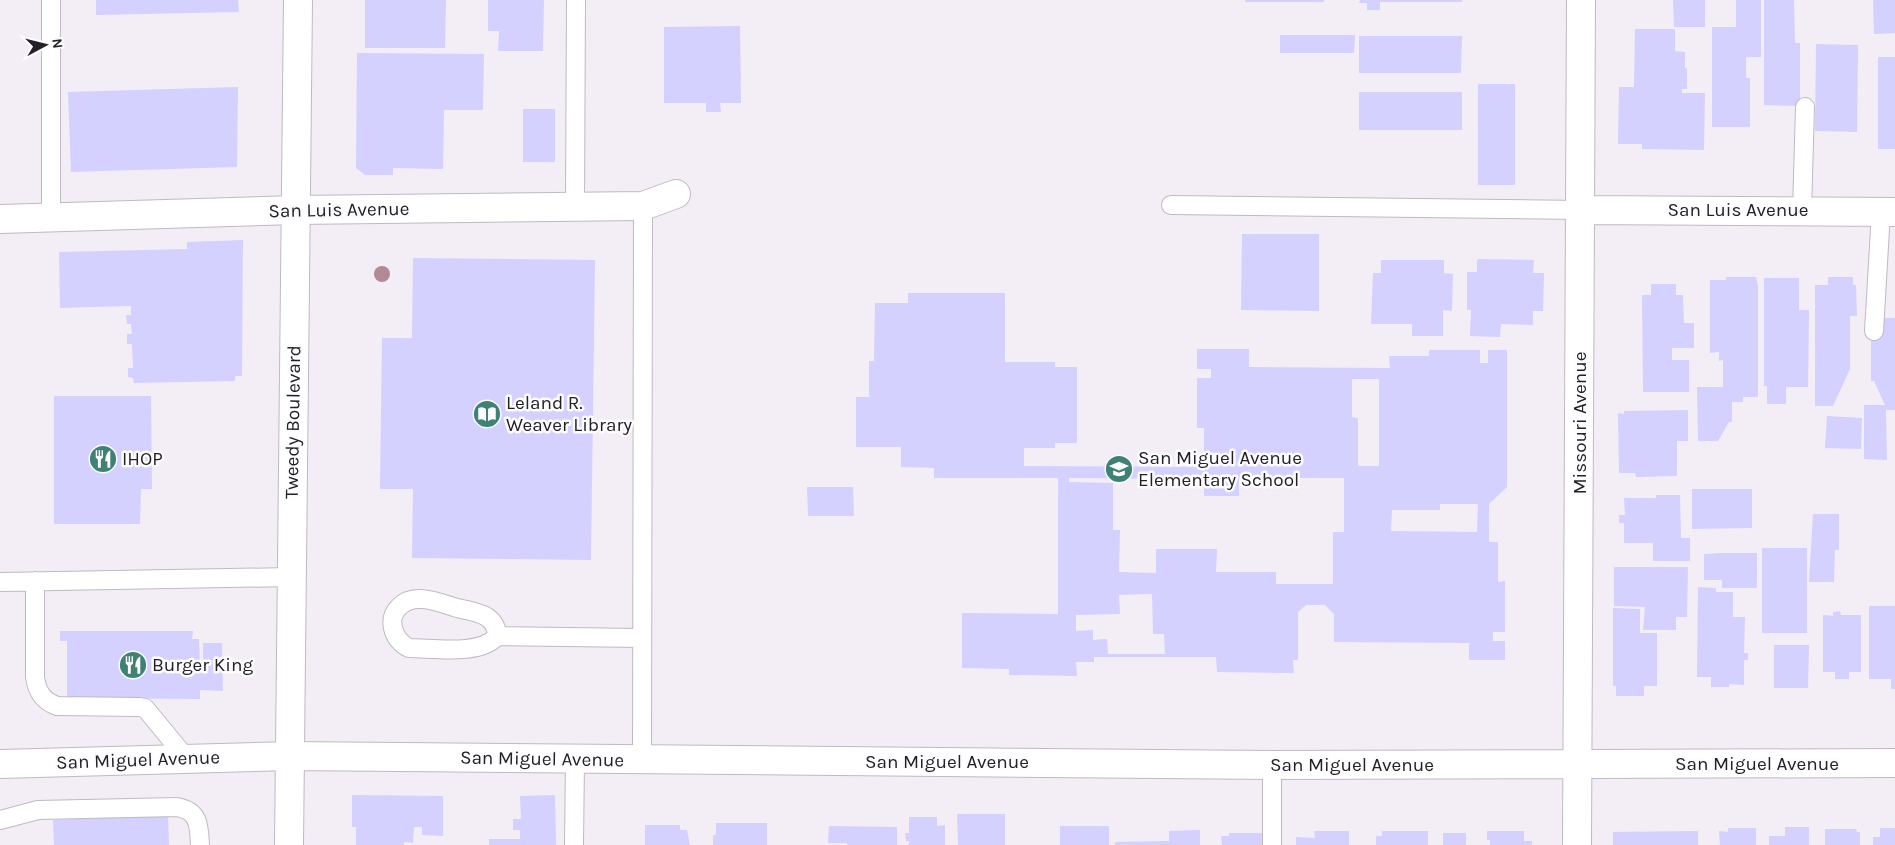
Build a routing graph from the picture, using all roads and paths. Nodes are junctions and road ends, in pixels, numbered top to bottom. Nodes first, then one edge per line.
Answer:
1 (51, 0) edge
2 (298, 0) edge
3 (576, 0) edge
4 (1581, 0) edge
5 (1805, 107) dead end
6 (676, 194) dead end
7 (1171, 205) dead end
8 (575, 206) junction
9 (642, 206) junction
10 (295, 210) junction
11 (1581, 210) junction
12 (1802, 211) junction
13 (1888, 212) edge
14 (0, 218) edge
15 (51, 218) junction
16 (1874, 331) dead end
17 (292, 577) junction
18 (35, 581) junction
19 (0, 582) edge
20 (497, 636) junction
21 (642, 638) junction
22 (290, 756) junction
23 (187, 759) junction
24 (575, 760) junction
25 (642, 760) junction
26 (1895, 763) edge
27 (0, 764) edge
28 (1272, 765) junction
29 (1577, 765) junction
30 (0, 820) edge
31 (200, 845) edge
32 (289, 845) edge
33 (574, 845) edge
34 (1272, 845) edge
35 (1577, 845) edge

1 - 15 lane
2 - 10 street, Tweedy Boulevard
3 - 8 lane
4 - 11 street, Missouri Avenue
5 - 12 lane
6 - 9 street, San Luis Avenue
7 - 11 lane
8 - 9 street, San Luis Avenue
8 - 10 street, San Luis Avenue
9 - 21 lane
10 - 15 street, San Luis Avenue
10 - 17 street, Tweedy Boulevard
11 - 12 street, San Luis Avenue
11 - 29 street, Missouri Avenue
12 - 13 street, San Luis Avenue
13 - 16 lane
14 - 15 street, San Luis Avenue
17 - 18 lane
17 - 22 street, Tweedy Boulevard
18 - 19 lane
18 - 23 lane
20 - 20 lane
20 - 21 lane
21 - 25 lane
22 - 23 street, San Miguel Avenue
22 - 24 street, San Miguel Avenue
22 - 32 street, Tweedy Boulevard
23 - 27 street, San Miguel Avenue
24 - 25 street, San Miguel Avenue
24 - 33 lane
25 - 28 street, San Miguel Avenue
26 - 29 street, San Miguel Avenue
28 - 29 street, San Miguel Avenue
28 - 34 lane
29 - 35 street, Missouri Avenue
30 - 31 lane

